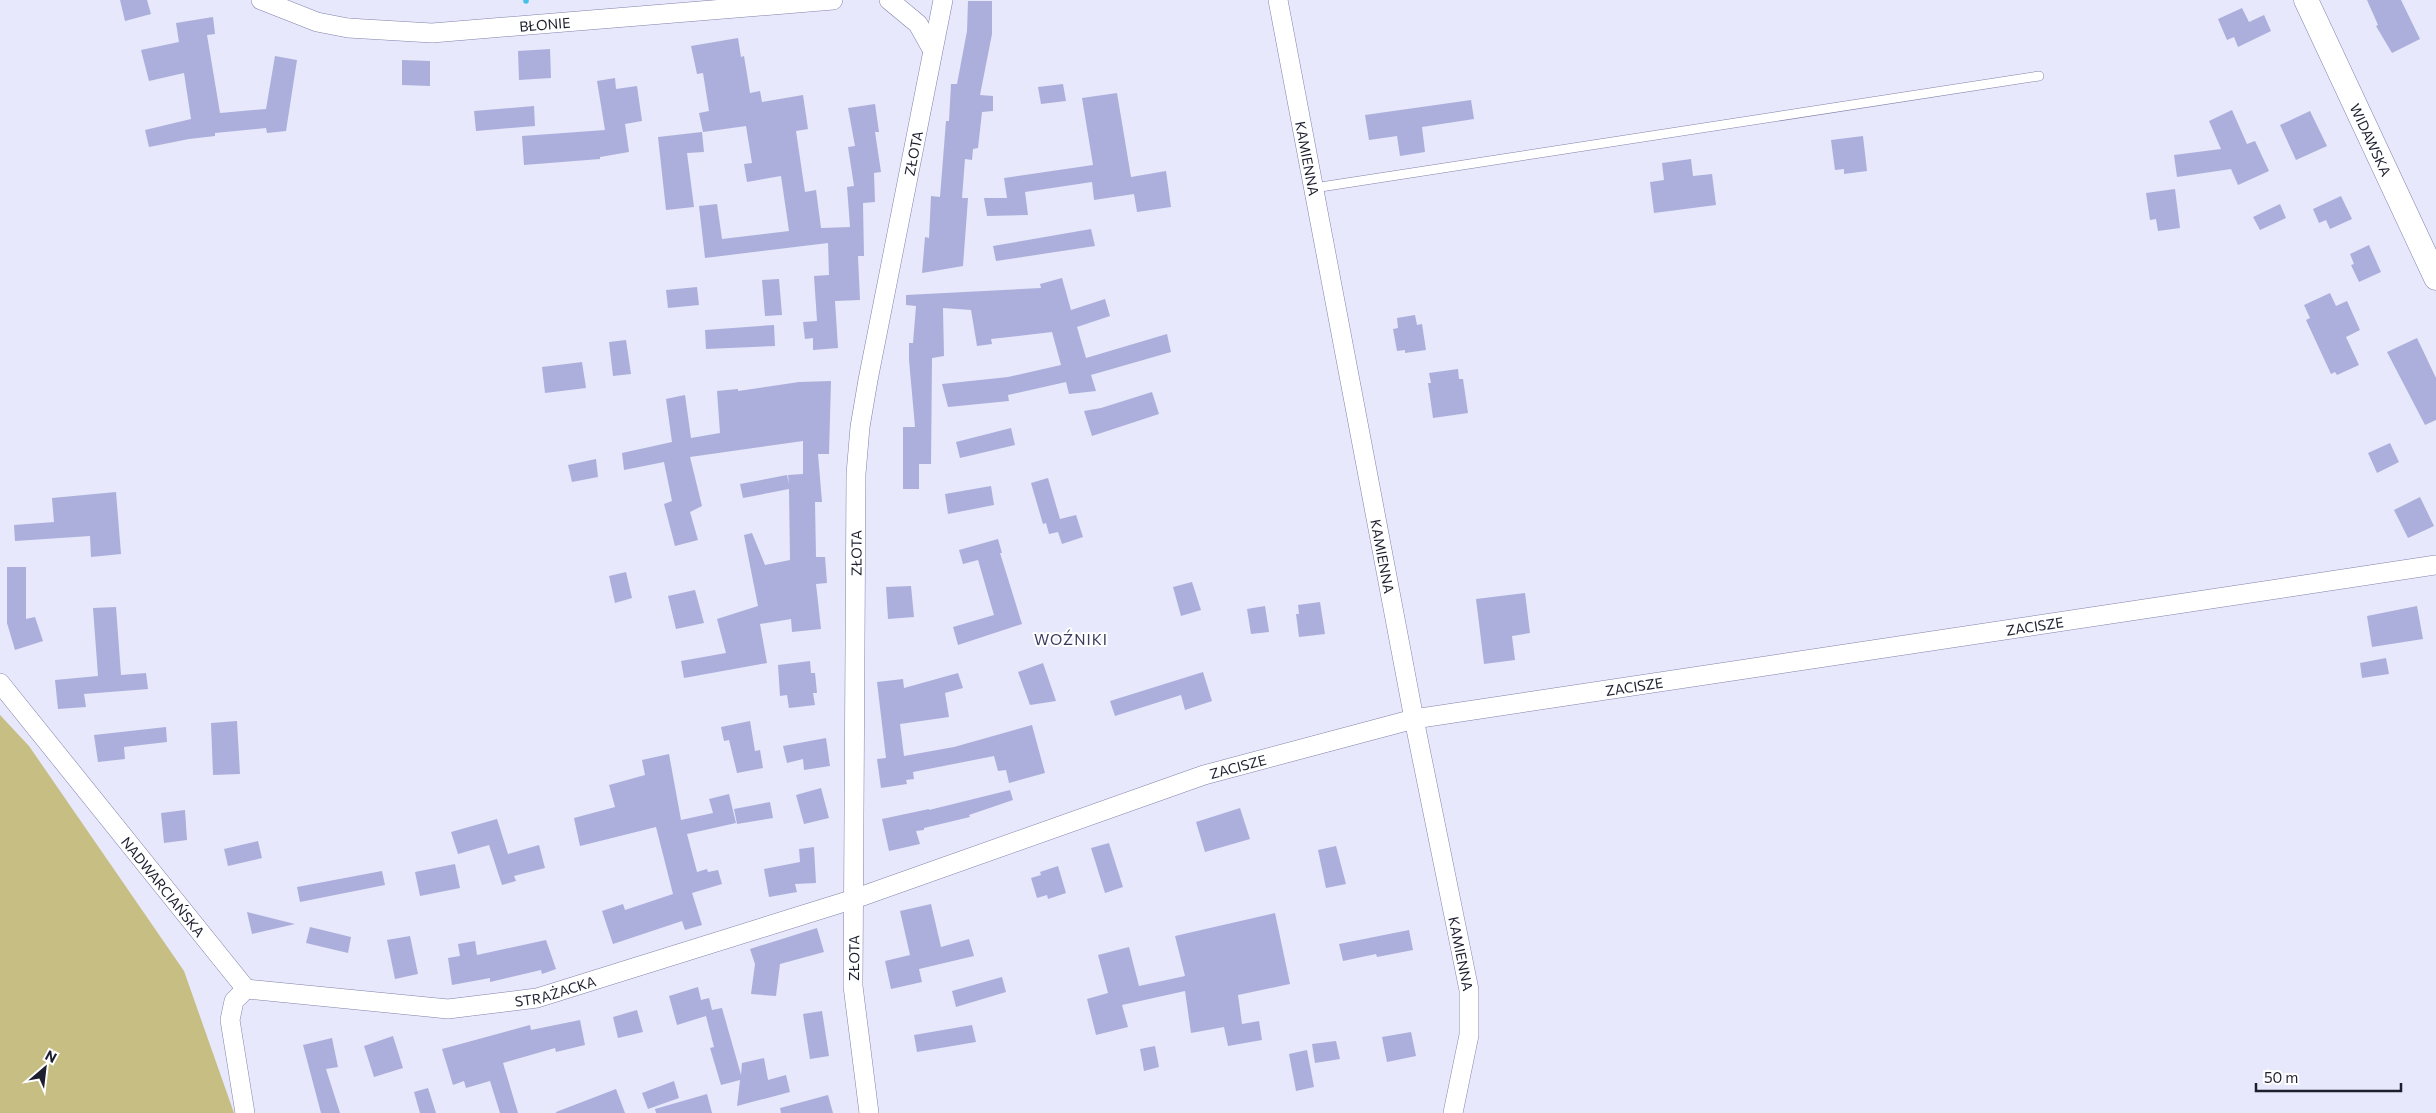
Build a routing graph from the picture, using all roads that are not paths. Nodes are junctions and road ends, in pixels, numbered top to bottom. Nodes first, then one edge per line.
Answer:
1 (261, 0) edge
2 (833, 0) edge
3 (889, 0) edge
4 (943, 0) edge
5 (1278, 0) edge
6 (2306, 0) edge
7 (932, 49) junction
8 (2039, 76) dead end
9 (1314, 188) junction
10 (2436, 278) edge
11 (2436, 565) edge
12 (0, 683) edge
13 (1414, 719) junction
14 (854, 899) junction
15 (246, 989) junction
16 (245, 1113) edge
17 (869, 1113) edge
18 (1453, 1113) edge

1 - 2 street, BŁONIE
3 - 7 street
4 - 7 street, ZŁOTA
5 - 9 street, KAMIENNA
6 - 10 street, WIDAWSKA
7 - 14 street, ZŁOTA
8 - 9 lane
9 - 13 street, KAMIENNA
11 - 13 street, ZACISZE
12 - 15 street, NADWARCIAŃSKA
13 - 14 street, ZACISZE
13 - 18 street, KAMIENNA
14 - 15 street, STRAŻACKA
14 - 17 street, ZŁOTA
15 - 16 street

